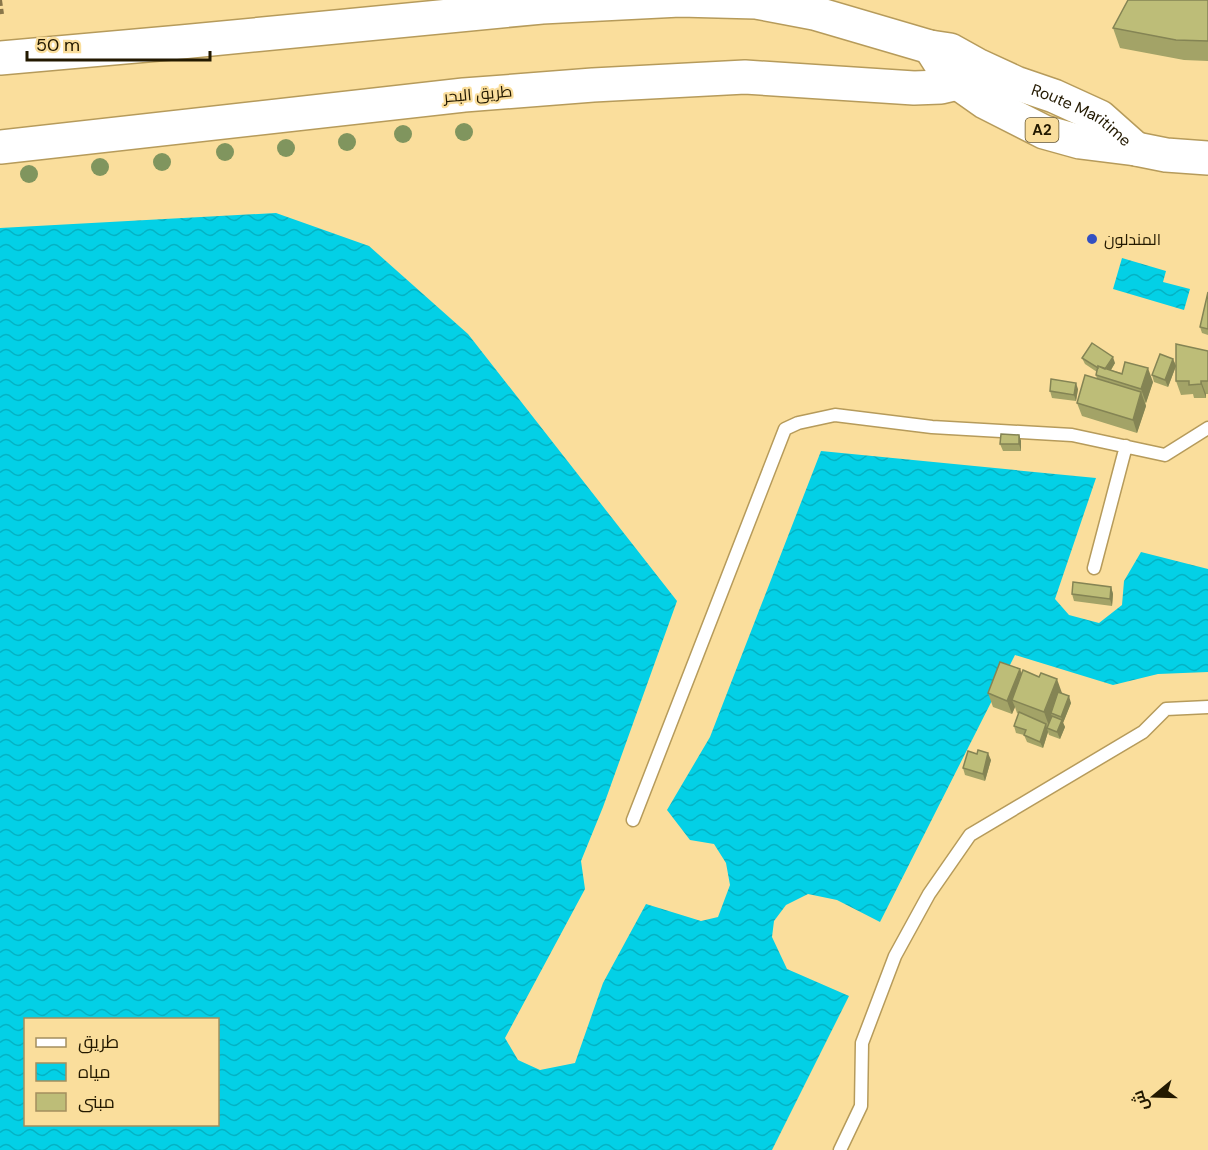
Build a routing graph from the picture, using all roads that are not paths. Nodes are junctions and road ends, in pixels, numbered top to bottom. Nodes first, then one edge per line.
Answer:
1 (0, 58) edge
2 (968, 74) junction
3 (1054, 96) junction
4 (1044, 132) junction
5 (0, 147) edge
6 (1136, 149) junction
7 (1208, 158) edge
8 (1208, 428) edge
9 (1126, 447) junction
10 (1094, 568) dead end
11 (1208, 707) edge
12 (633, 820) dead end
13 (840, 1150) edge

1 - 2 main road, A2
2 - 3 main road, Route Maritime / A2
2 - 4 main road, Route Maritime / A2
2 - 5 main road, طريق البحر
3 - 4 main road
3 - 6 main road, Route Maritime / A2
4 - 6 main road, Route Maritime / A2
6 - 7 main road, A2
8 - 9 lane
9 - 10 lane
9 - 12 lane
11 - 13 lane

